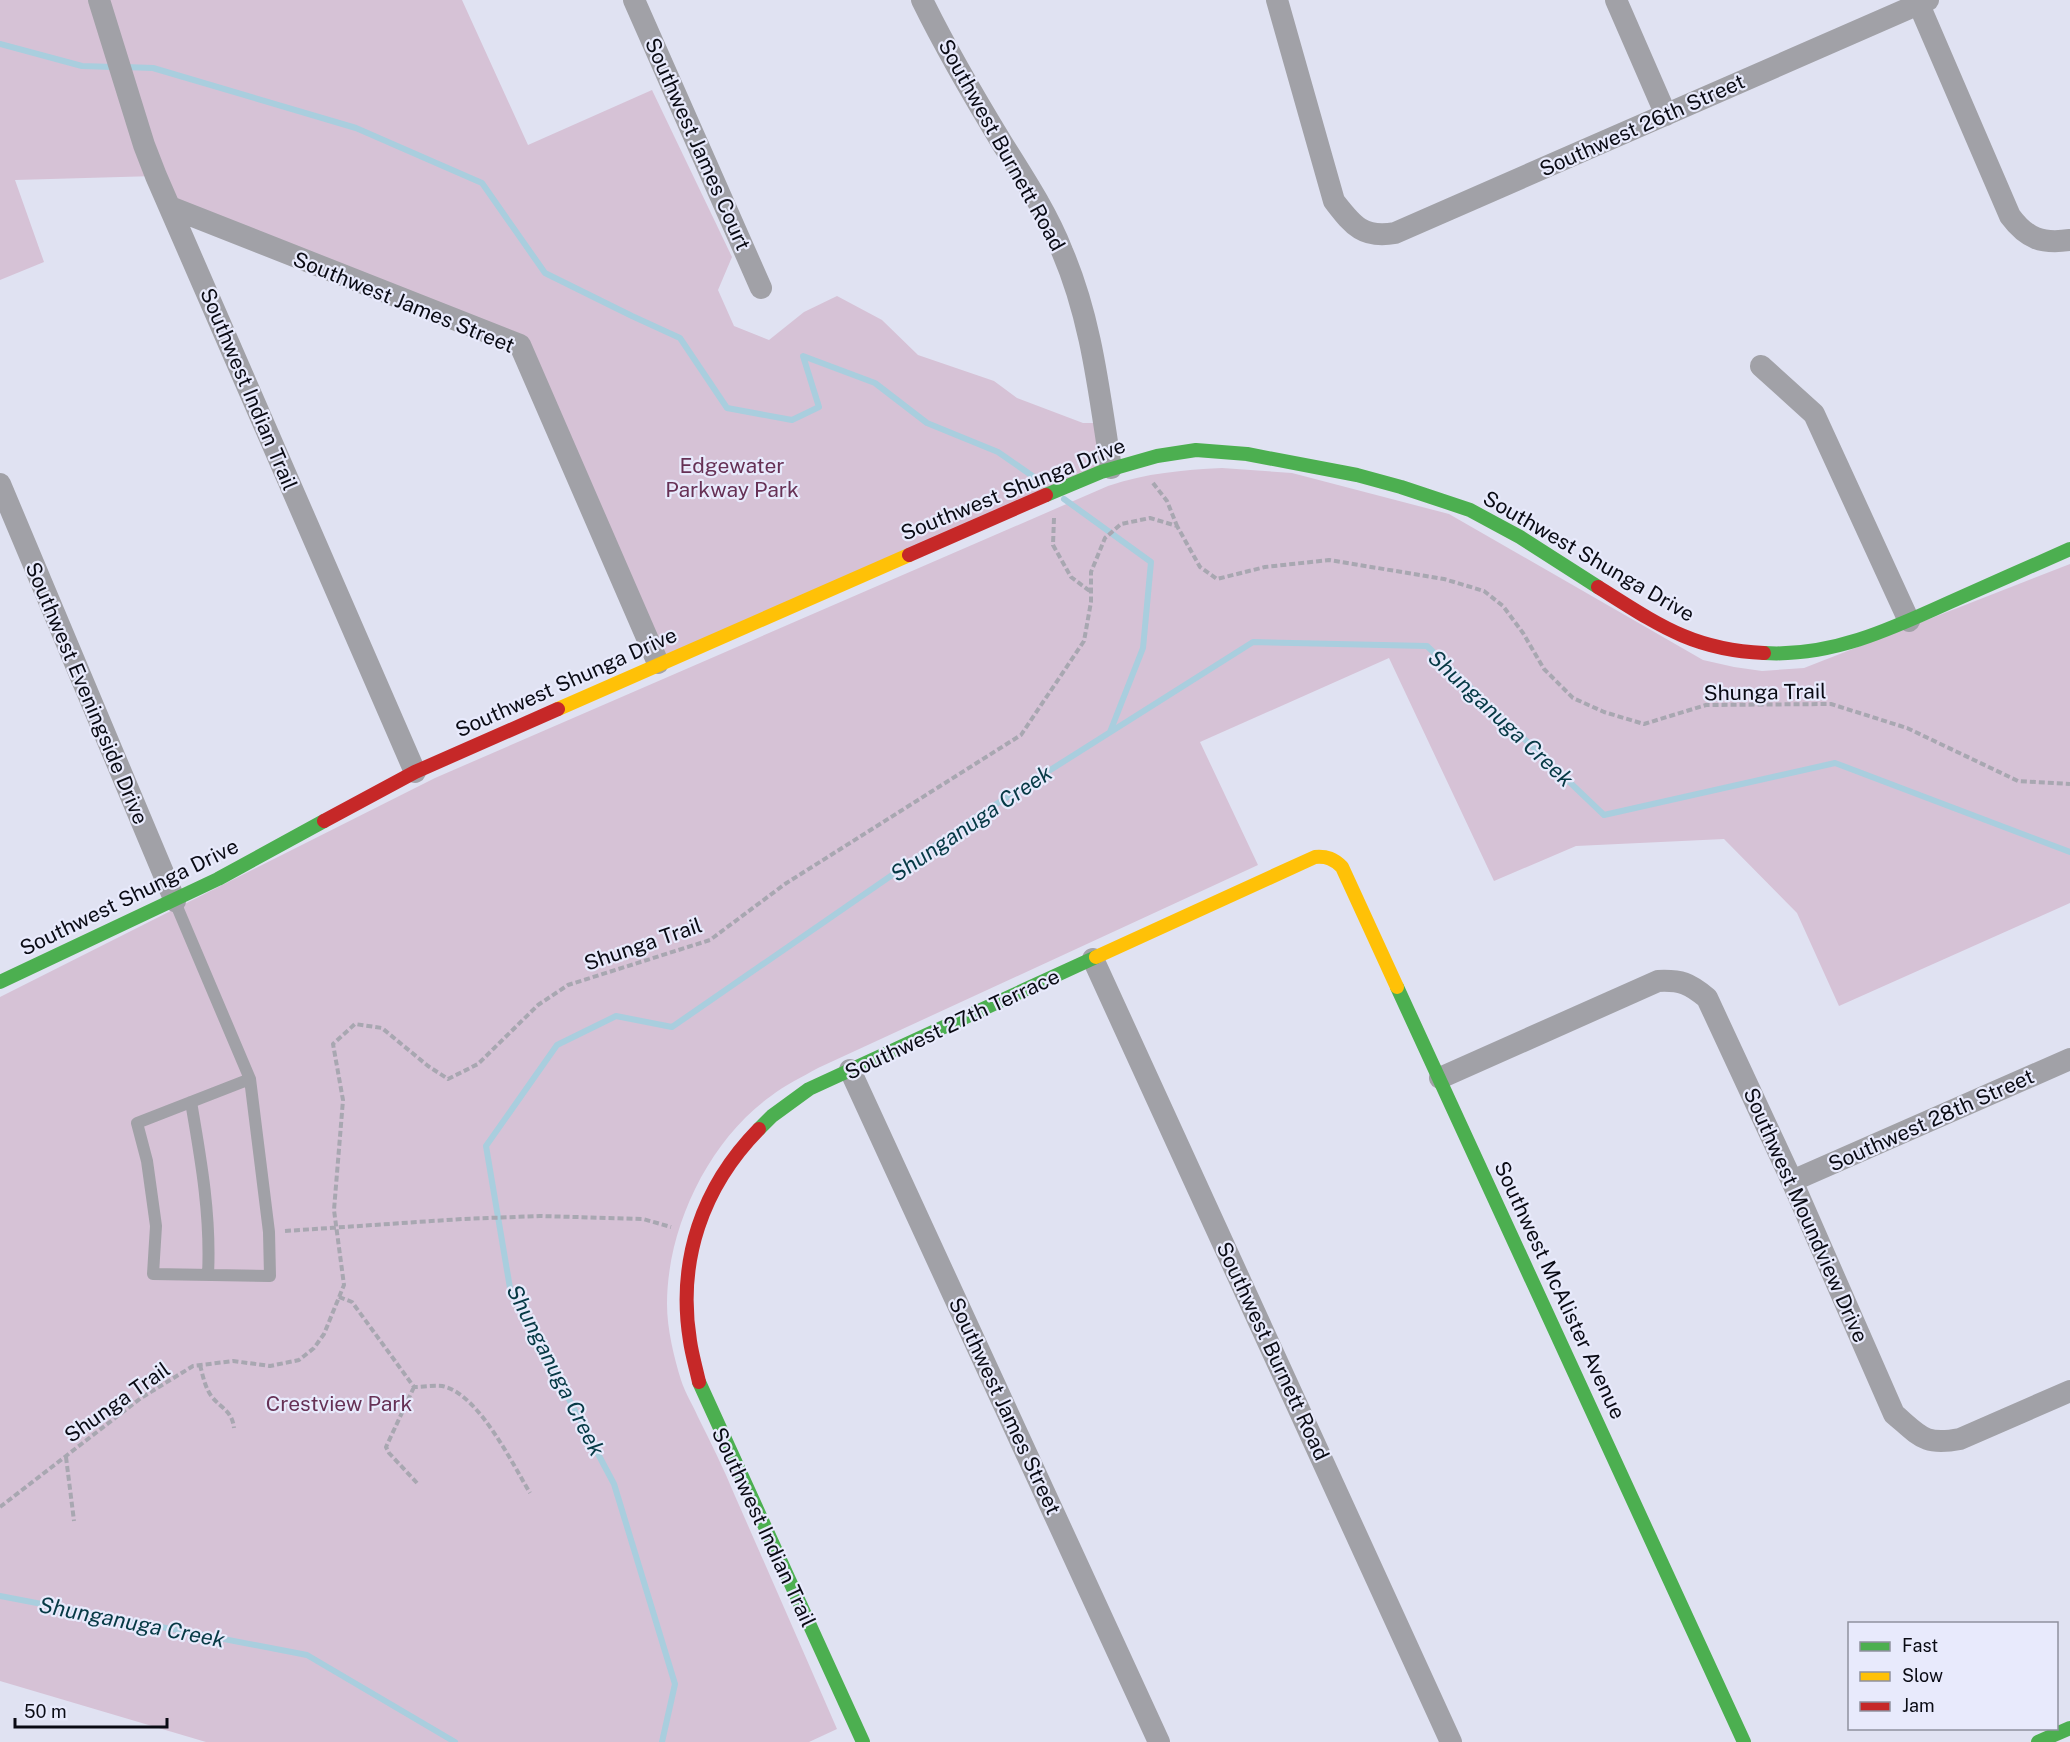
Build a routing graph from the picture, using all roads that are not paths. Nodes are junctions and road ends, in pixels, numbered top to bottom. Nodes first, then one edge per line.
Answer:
1 (99, 0) edge
2 (634, 0) edge
3 (922, 0) edge
4 (1277, 0) edge
5 (1616, 0) edge
6 (1922, 1) edge
7 (1666, 115) junction
8 (170, 207) junction
9 (2070, 240) edge
10 (761, 288) dead end
11 (1761, 366) dead end
12 (1111, 468) junction
13 (0, 484) edge
14 (2070, 549) edge
15 (1909, 621) junction
16 (658, 663) junction
17 (415, 772) junction
18 (1333, 858) joint
19 (175, 901) junction
20 (1093, 959) junction
21 (0, 982) edge
22 (2070, 1059) edge
23 (850, 1070) junction
24 (1440, 1078) junction
25 (250, 1079) junction
26 (191, 1102) junction
27 (1792, 1181) junction
28 (208, 1275) junction
29 (686, 1305) joint
30 (2070, 1391) edge
31 (2070, 1728) edge
32 (863, 1742) edge
33 (1159, 1742) edge
34 (1451, 1742) edge
35 (1744, 1742) edge
36 (2038, 1742) edge

1 - 8 street, Southwest Indian Trail
2 - 10 street, Southwest James Court
3 - 12 street, Southwest Burnett Road
4 - 7 street, Southwest 26th Street
5 - 7 street
6 - 7 street, Southwest 26th Street
6 - 9 street
8 - 16 street, Southwest James Street
8 - 17 street, Southwest Indian Trail
11 - 15 street
12 - 15 street, Southwest Shunga Drive
12 - 16 street, Southwest Shunga Drive
13 - 19 street, Southwest Eveningside Drive
14 - 15 street, Southwest Shunga Drive
16 - 17 street, Southwest Shunga Drive
17 - 19 street, Southwest Shunga Drive
18 - 20 street, Southwest 27th Terrace
18 - 24 street, Southwest McAlister Avenue
19 - 21 street, Southwest Shunga Drive
19 - 25 lane
20 - 23 street, Southwest 27th Terrace
20 - 34 street, Southwest Burnett Road
22 - 27 street, Southwest 28th Street
23 - 29 street, Southwest 27th Terrace
23 - 33 street, Southwest James Street
24 - 27 street, Southwest Moundview Drive
24 - 35 street, Southwest McAlister Avenue
25 - 26 lane
25 - 28 lane
26 - 28 lane
26 - 28 lane
27 - 30 street, Southwest Moundview Drive
29 - 32 street, Southwest Indian Trail
31 - 36 street

